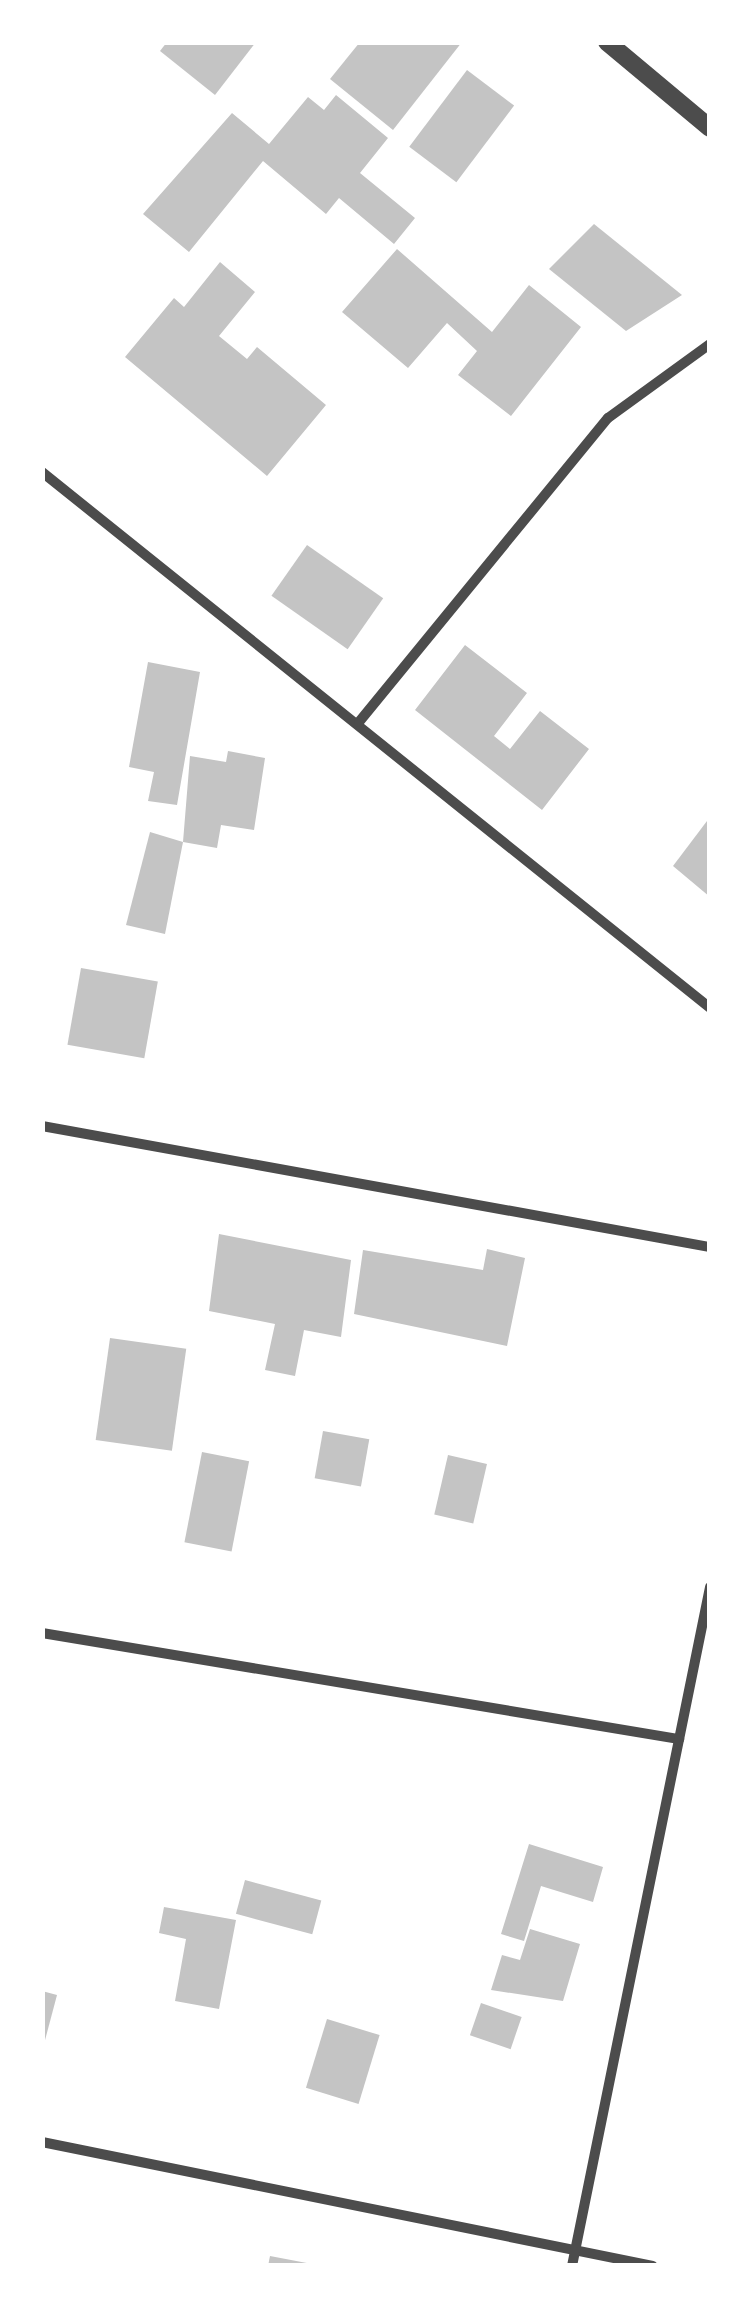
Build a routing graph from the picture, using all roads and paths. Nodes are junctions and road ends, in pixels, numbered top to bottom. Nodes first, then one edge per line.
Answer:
1 (606, 42) edge
2 (710, 128) edge
3 (710, 344) edge
4 (42, 472) edge
5 (358, 722) junction
6 (710, 1008) edge
7 (42, 1126) edge
8 (710, 1247) edge
9 (710, 1587) edge
10 (42, 1633) edge
11 (678, 1738) junction
12 (42, 2142) edge
13 (575, 2251) junction
14 (572, 2266) edge
15 (653, 2266) edge

1 - 2 street
3 - 5 street
4 - 5 street
5 - 6 street
7 - 8 street
9 - 11 street
10 - 11 street
11 - 13 street
12 - 13 street
13 - 14 street
13 - 15 street

